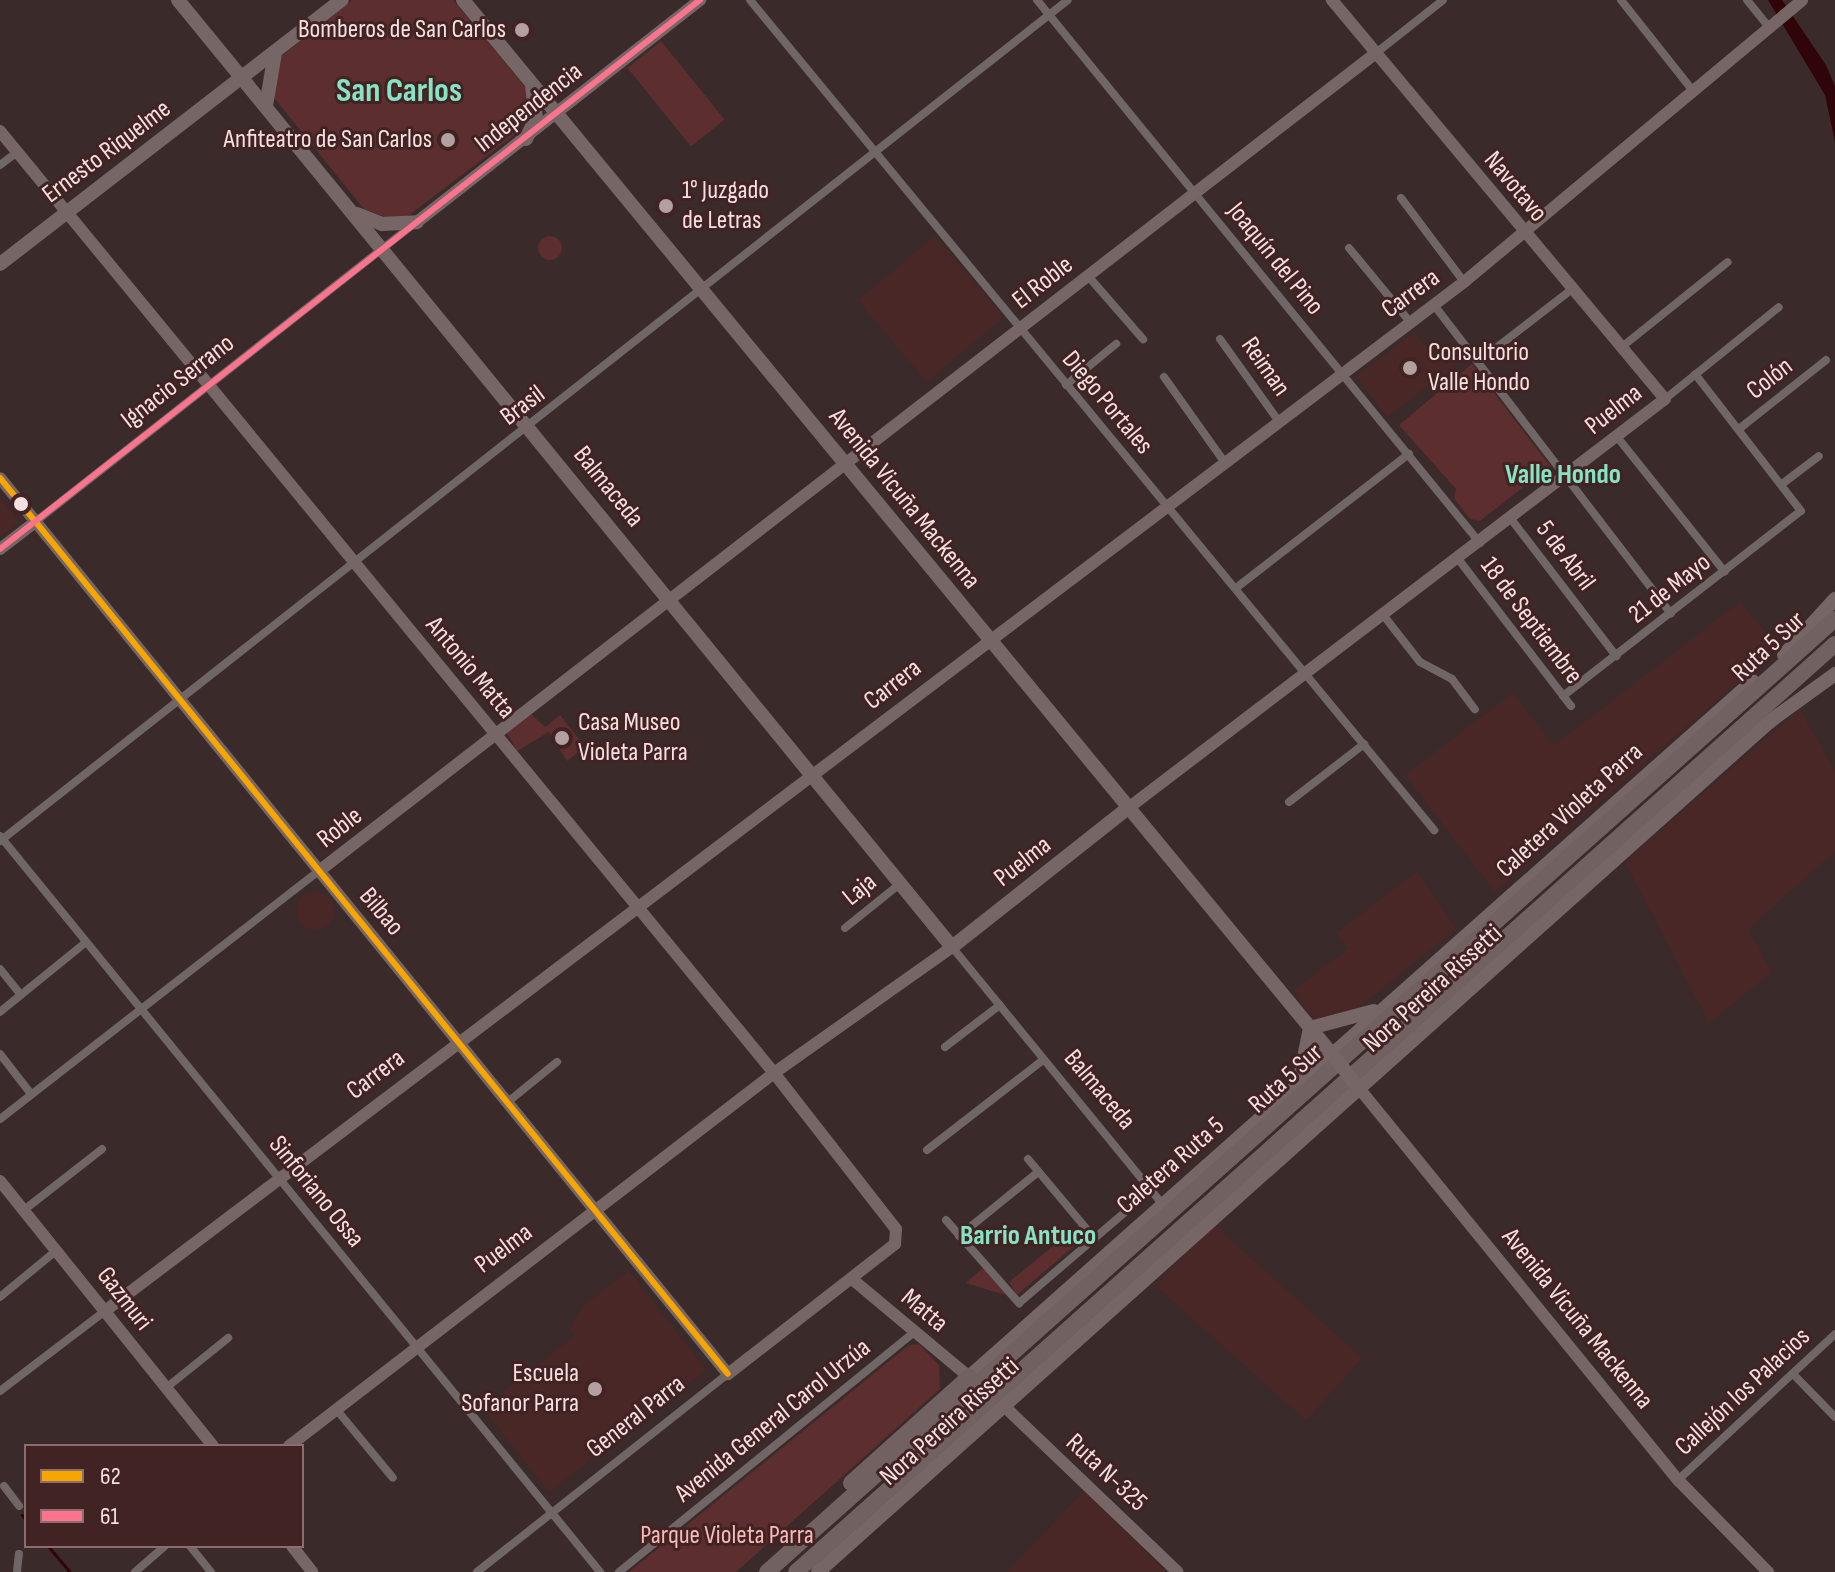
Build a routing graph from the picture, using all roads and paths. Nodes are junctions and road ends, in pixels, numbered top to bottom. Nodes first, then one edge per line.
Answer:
1 (178, 0) edge
2 (342, 0) edge
3 (463, 0) edge
4 (700, 0) edge
5 (750, 0) edge
6 (1037, 0) edge
7 (1068, 0) edge
8 (1332, 0) edge
9 (1443, 0) edge
10 (1621, 0) edge
11 (1747, 0) edge
12 (1798, 3) edge
13 (1049, 15) junction
14 (1772, 24) junction
15 (276, 52) junction
16 (1376, 53) junction
17 (243, 78) junction
18 (528, 79) junction
19 (1693, 91) junction
20 (266, 106) junction
21 (557, 114) junction
22 (0, 131) edge
23 (526, 139) junction
24 (17, 152) junction
25 (878, 155) junction
26 (0, 165) edge
27 (1195, 193) junction
28 (1401, 198) dead end
29 (350, 210) junction
30 (66, 214) junction
31 (417, 222) junction
32 (1523, 231) junction
33 (1349, 248) dead end
34 (383, 249) junction
35 (1728, 262) dead end
36 (0, 264) edge
37 (1088, 276) junction
38 (1464, 282) junction
39 (1572, 289) junction
40 (701, 291) junction
41 (1434, 305) junction
42 (1779, 307) dead end
43 (1410, 322) junction
44 (1017, 330) junction
45 (1143, 339) dead end
46 (1220, 339) dead end
47 (1116, 344) dead end
48 (1623, 346) junction
49 (1826, 360) dead end
50 (1478, 362) junction
51 (1342, 372) junction
52 (1695, 374) junction
53 (1164, 377) dead end
54 (1066, 385) junction
55 (206, 388) junction
56 (1665, 399) junction
57 (1277, 419) junction
58 (528, 427) junction
59 (1739, 429) junction
60 (1618, 438) junction
61 (1409, 454) junction
62 (1819, 456) dead end
63 (1223, 460) junction
64 (845, 465) junction
65 (1565, 477) junction
66 (0, 478) edge
67 (1782, 484) junction
68 (1165, 502) junction
69 (1511, 519) junction
70 (35, 522) junction
71 (1480, 544) junction
72 (0, 549) edge
73 (1459, 560) junction
74 (355, 564) junction
75 (1725, 572) junction
76 (1236, 588) junction
77 (1835, 599) edge
78 (669, 602) junction
79 (1671, 614) junction
80 (1384, 616) junction
81 (1835, 619) edge
82 (989, 639) junction
83 (1835, 644) edge
84 (1616, 656) junction
85 (1306, 673) junction
86 (1835, 674) edge
87 (1563, 696) junction
88 (180, 700) junction
89 (1571, 706) dead end
90 (1475, 709) dead end
91 (496, 734) junction
92 (1364, 744) junction
93 (811, 775) junction
94 (1289, 802) dead end
95 (1127, 809) junction
96 (1434, 830) dead end
97 (1, 839) edge
98 (319, 871) junction
99 (901, 883) junction
100 (636, 908) junction
101 (845, 928) dead end
102 (86, 942) junction
103 (952, 947) junction
104 (0, 969) edge
105 (21, 995) junction
106 (1391, 1002) junction
107 (1000, 1005) junction
108 (0, 1012) edge
109 (143, 1012) junction
110 (1310, 1028) junction
111 (459, 1040) junction
112 (945, 1047) dead end
113 (0, 1054) edge
114 (1334, 1057) junction
115 (1043, 1060) junction
116 (557, 1062) dead end
117 (774, 1073) junction
118 (1357, 1086) junction
119 (1297, 1088) junction
120 (31, 1094) junction
121 (509, 1101) junction
122 (0, 1119) edge
123 (102, 1149) dead end
124 (927, 1150) dead end
125 (1028, 1159) dead end
126 (1038, 1172) junction
127 (278, 1176) junction
128 (0, 1181) edge
129 (1151, 1190) junction
130 (1163, 1205) junction
131 (24, 1210) junction
132 (596, 1210) junction
133 (946, 1220) dead end
134 (959, 1236) junction
135 (898, 1238) joint
136 (1094, 1238) junction
137 (57, 1250) junction
138 (852, 1279) junction
139 (0, 1297) edge
140 (105, 1311) junction
141 (914, 1332) junction
142 (1835, 1334) edge
143 (228, 1338) dead end
144 (415, 1347) junction
145 (728, 1374) junction
146 (1793, 1374) junction
147 (969, 1377) junction
148 (166, 1388) junction
149 (0, 1391) edge
150 (1004, 1406) junction
151 (336, 1409) junction
152 (1835, 1417) edge
153 (211, 1444) edge
154 (292, 1444) edge
155 (393, 1478) dead end
156 (1678, 1480) junction
157 (1, 1485) edge
158 (19, 1506) dead end
159 (552, 1512) junction
160 (163, 1548) edge
161 (192, 1548) edge
162 (294, 1548) edge
163 (19, 1554) dead end
164 (17, 1572) edge
165 (135, 1572) edge
166 (211, 1572) edge
167 (312, 1572) edge
168 (477, 1572) edge
169 (600, 1572) edge
170 (619, 1572) edge
171 (766, 1572) edge
172 (796, 1572) edge
173 (818, 1572) edge
174 (1178, 1572) edge
175 (1768, 1572) edge

1 - 17 main road, Balmaceda
2 - 15 main road, Ernesto Riquelme
3 - 18 main road, Avenida Vicuña Mackenna
4 - 21 street, Independencia
5 - 25 street, Diego Portales
6 - 13 street, Joaquín del Pino
7 - 13 street, Brasil
8 - 16 street, Navotavo
9 - 16 street, El Roble
10 - 19 street
11 - 14 street
12 - 14 street, Carrera
13 - 25 street, Brasil
13 - 27 street, Joaquín del Pino
14 - 19 street, Carrera
15 - 17 main road, Ernesto Riquelme
15 - 20 main road
16 - 27 street, El Roble
16 - 32 street, Navotavo
17 - 20 main road, Balmaceda
17 - 30 main road, Ernesto Riquelme
18 - 21 main road, Avenida Vicuña Mackenna
18 - 23 main road
19 - 32 street, Carrera
20 - 29 main road, Balmaceda
21 - 23 street, Independencia
21 - 40 main road, Avenida Vicuña Mackenna
22 - 24 street, Antonio Matta
23 - 31 street, Independencia
24 - 26 street
24 - 30 street, Antonio Matta
25 - 40 street, Brasil
25 - 44 street, Diego Portales
27 - 37 street, El Roble
27 - 51 street, Joaquín del Pino
28 - 38 street
29 - 31 main road
29 - 34 main road, Balmaceda
30 - 36 main road, Ernesto Riquelme
30 - 55 street, Antonio Matta
31 - 34 street, Independencia
32 - 38 street, Carrera
32 - 39 street, Navotavo
33 - 43 street
34 - 55 street, Ignacio Serrano
34 - 58 main road, Balmaceda
35 - 48 street
37 - 44 street, El Roble
37 - 45 street
38 - 41 street, Carrera
39 - 48 street, Navotavo
39 - 50 street
40 - 58 street, Brasil
40 - 64 main road, Avenida Vicuña Mackenna
41 - 43 street, Carrera
41 - 50 street
42 - 52 street, Puelma
43 - 51 street, Carrera
44 - 54 street, Diego Portales
44 - 64 street, El Roble
46 - 57 street, Reiman
47 - 54 street
48 - 56 street, Navotavo
49 - 59 street, Colón
50 - 65 street
51 - 57 street, Carrera
51 - 61 street, Joaquín del Pino
52 - 56 street, Puelma
52 - 59 street
53 - 63 street
54 - 68 street, Diego Portales
55 - 70 street, Ignacio Serrano
55 - 74 street, Antonio Matta
56 - 60 street, Puelma
57 - 63 street, Carrera
58 - 74 street, Brasil
58 - 78 main road, Balmaceda
59 - 67 street
60 - 65 street, Puelma
60 - 75 street
61 - 71 street, Joaquín del Pino
61 - 76 street
62 - 67 street
63 - 68 street, Carrera
64 - 78 street, El Roble
64 - 82 main road, Avenida Vicuña Mackenna
65 - 69 street, Puelma
65 - 79 street
66 - 70 street, Bilbao
67 - 75 street, 21 de Mayo
68 - 76 street, Diego Portales
68 - 82 street, Carrera
69 - 71 street, Puelma
69 - 84 street, 5 de Abril
70 - 72 street, Ignacio Serrano
70 - 88 street, Bilbao
71 - 73 street, Puelma
73 - 80 street, Puelma
73 - 87 street, 18 de Septiembre
74 - 88 street, Brasil
74 - 91 street, Antonio Matta
75 - 79 street, 21 de Mayo
76 - 85 street, Diego Portales
77 - 106 main road, Caletera Violeta Parra
78 - 91 street, Roble
78 - 93 main road, Balmaceda
79 - 84 street, 21 de Mayo
80 - 85 street, Puelma
80 - 90 street
81 - 171 highway, Ruta 5 Sur
82 - 93 street, Carrera
82 - 95 main road, Avenida Vicuña Mackenna
83 - 172 highway, Ruta 5 Sur
84 - 87 street, 21 de Mayo
85 - 92 street, Diego Portales
85 - 95 street, Puelma
86 - 118 main road, Nora Pereira Rissetti
87 - 89 street, 18 de Septiembre
88 - 97 street, Brasil
88 - 98 street, Bilbao
91 - 98 street, Roble
91 - 100 street, Antonio Matta
92 - 94 street
92 - 96 street, Diego Portales
93 - 99 main road, Balmaceda
93 - 100 street, Carrera
95 - 103 main road, Puelma
95 - 110 main road, Avenida Vicuña Mackenna
97 - 102 street, Sinforiano Ossa
98 - 109 street, Roble
98 - 111 street, Bilbao
99 - 101 street, Laja
99 - 103 main road, Balmaceda
100 - 111 street, Carrera
100 - 117 street, Antonio Matta
102 - 105 street
102 - 109 street, Sinforiano Ossa
103 - 107 street, Balmaceda
103 - 117 street, Puelma
104 - 105 street
105 - 108 street
106 - 110 main road
106 - 114 main road, Caletera Violeta Parra
107 - 112 street
107 - 115 street, Balmaceda
109 - 120 street, Roble
109 - 127 street, Sinforiano Ossa
110 - 114 main road, Avenida Vicuña Mackenna
110 - 119 main road
111 - 121 street, Bilbao
111 - 127 street, Carrera
113 - 120 street
114 - 118 main road, Avenida Vicuña Mackenna, bridge
114 - 119 main road, Caletera Ruta 5
115 - 124 street
115 - 129 street, Balmaceda
116 - 121 street
117 - 132 street, Puelma
117 - 135 street, Antonio Matta
118 - 150 main road, Nora Pereira Rissetti
118 - 156 street, Avenida Vicuña Mackenna
119 - 130 main road, Caletera Ruta 5
120 - 122 street, Roble
121 - 132 street, Bilbao
123 - 131 street
125 - 126 street
126 - 134 street
126 - 136 street
127 - 140 street, Carrera
127 - 144 street, Sinforiano Ossa
128 - 131 street, Gazmuri
129 - 130 street, Balmaceda
129 - 136 street
130 - 147 main road, Caletera Ruta 5
131 - 137 street, Gazmuri
132 - 144 street, Puelma
132 - 145 street, Bilbao
133 - 134 street
134 - 136 street
135 - 138 street, General Parra
137 - 139 street
137 - 140 street, Gazmuri
138 - 141 street, Matta
138 - 145 street, General Parra
140 - 148 street, Gazmuri
140 - 149 street, Carrera
141 - 147 street, Matta
141 - 170 street, Avenida General Carol Urzúa
142 - 146 street, Callejón los Palacios
143 - 148 street
144 - 151 street, Puelma
144 - 159 street, Sinforiano Ossa
145 - 159 street, General Parra
146 - 152 street
146 - 156 street, Callejón los Palacios
147 - 171 highway
148 - 153 street, Gazmuri
150 - 173 main road, Nora Pereira Rissetti
150 - 174 street, Ruta N-325
151 - 154 street, Puelma
151 - 155 street
156 - 175 street, Avenida Vicuña Mackenna
157 - 158 street
159 - 168 street, General Parra
159 - 169 street, Sinforiano Ossa
160 - 165 street
161 - 166 street
162 - 167 street
163 - 164 street

